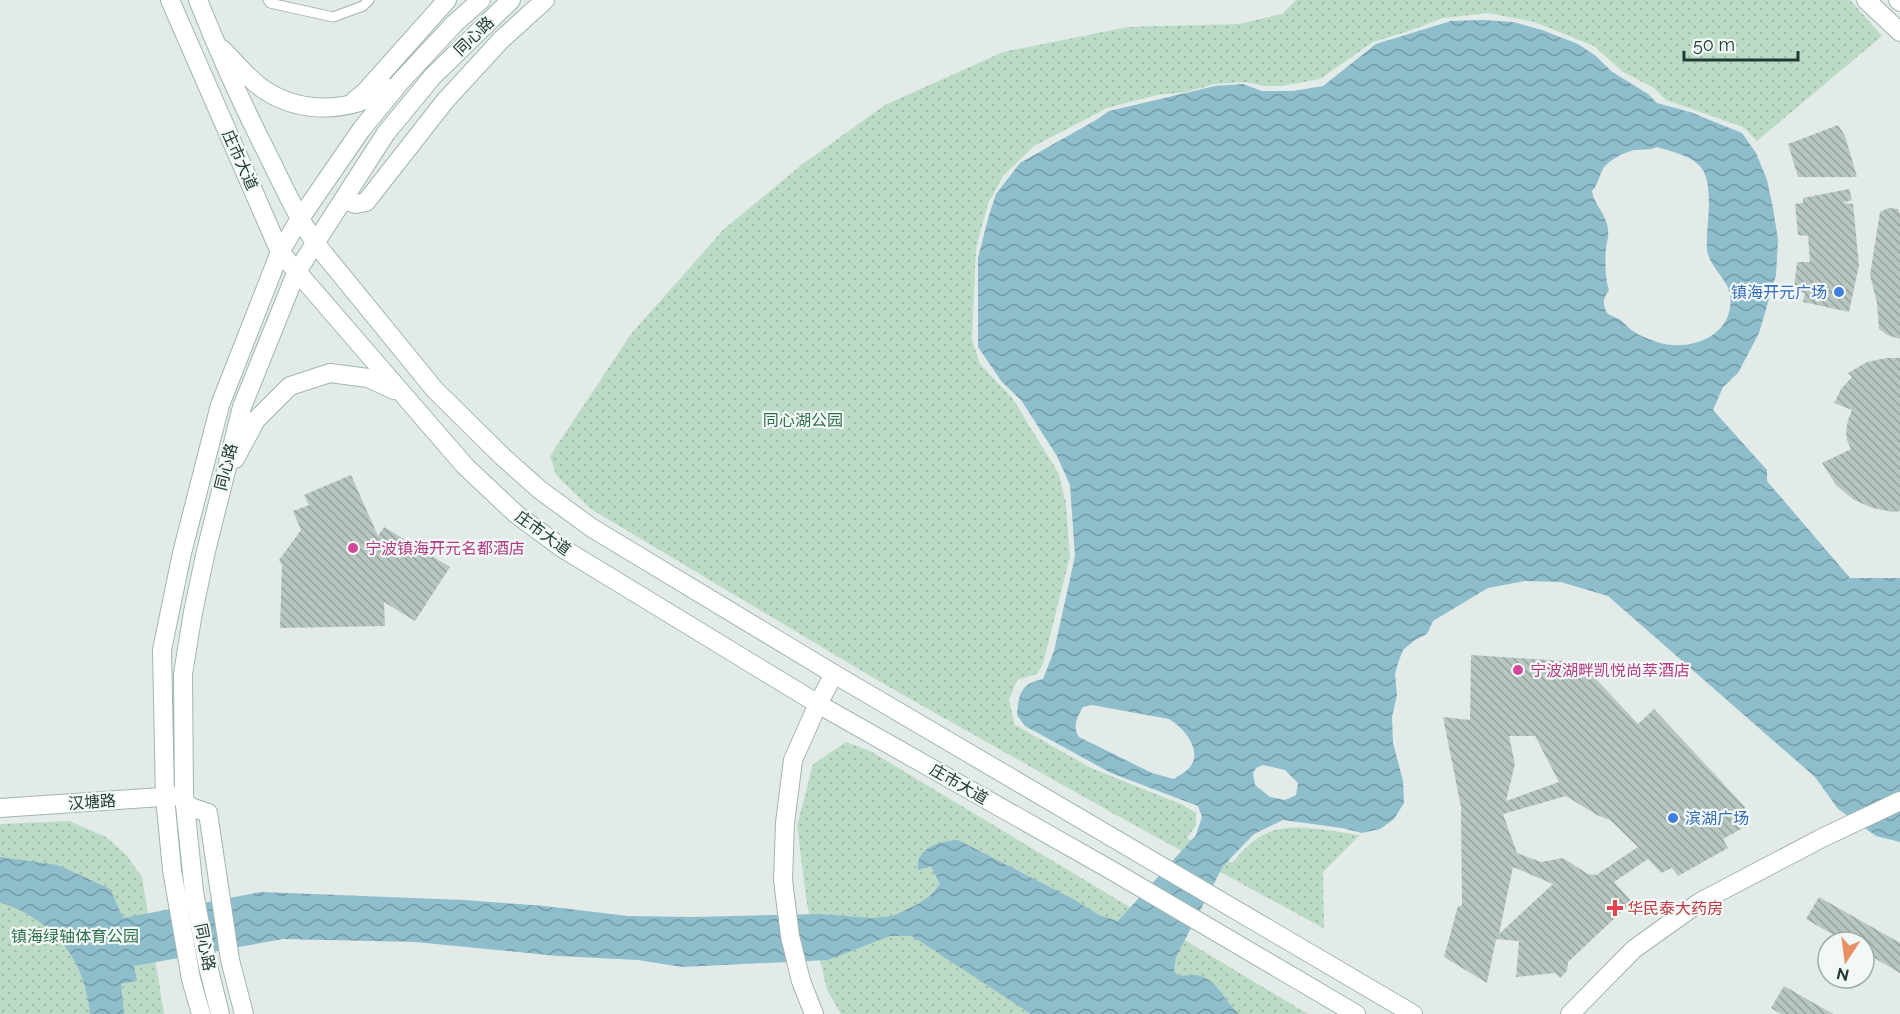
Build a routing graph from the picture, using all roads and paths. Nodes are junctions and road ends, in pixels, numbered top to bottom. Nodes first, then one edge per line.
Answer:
1 (170, 0) edge
2 (198, 0) edge
3 (268, 0) edge
4 (369, 0) edge
5 (447, 0) edge
6 (481, 0) edge
7 (511, 0) edge
8 (545, 0) edge
9 (1866, 0) edge
10 (1900, 32) edge
11 (215, 41) junction
12 (401, 81) junction
13 (349, 105) junction
14 (343, 200) junction
15 (299, 220) junction
16 (316, 244) junction
17 (280, 252) junction
18 (296, 273) junction
19 (402, 394) junction
20 (222, 484) junction
21 (834, 674) junction
22 (818, 704) junction
23 (165, 797) junction
24 (185, 800) junction
25 (1900, 801) edge
26 (0, 808) edge
27 (201, 1014) edge
28 (220, 1014) edge
29 (244, 1014) edge
30 (814, 1014) edge
31 (1356, 1014) edge
32 (1413, 1014) edge
33 (1570, 1014) edge

1 - 17 street, 庄市大道
2 - 11 street, 庄市大道
3 - 4 lane
5 - 13 street
6 - 12 street, 同心路
7 - 14 street, 同心路
8 - 14 street
9 - 10 street
11 - 13 street
11 - 15 street, 庄市大道
12 - 13 street
12 - 15 street, 同心路
14 - 16 street, 同心路
15 - 16 street, 庄市大道
15 - 17 street, 同心路
16 - 18 street, 同心路
16 - 21 street, 庄市大道
17 - 18 street, 庄市大道
17 - 23 street, 同心路
18 - 19 street, 庄市大道
18 - 20 street, 同心路
19 - 20 street
19 - 22 street, 庄市大道
20 - 24 street, 同心路
21 - 22 street
21 - 32 street, 庄市大道
22 - 30 street
22 - 31 street, 庄市大道
23 - 24 street, 汉塘路
23 - 26 street, 汉塘路
23 - 27 street, 同心路
24 - 28 street, 同心路
24 - 29 street
25 - 33 street

